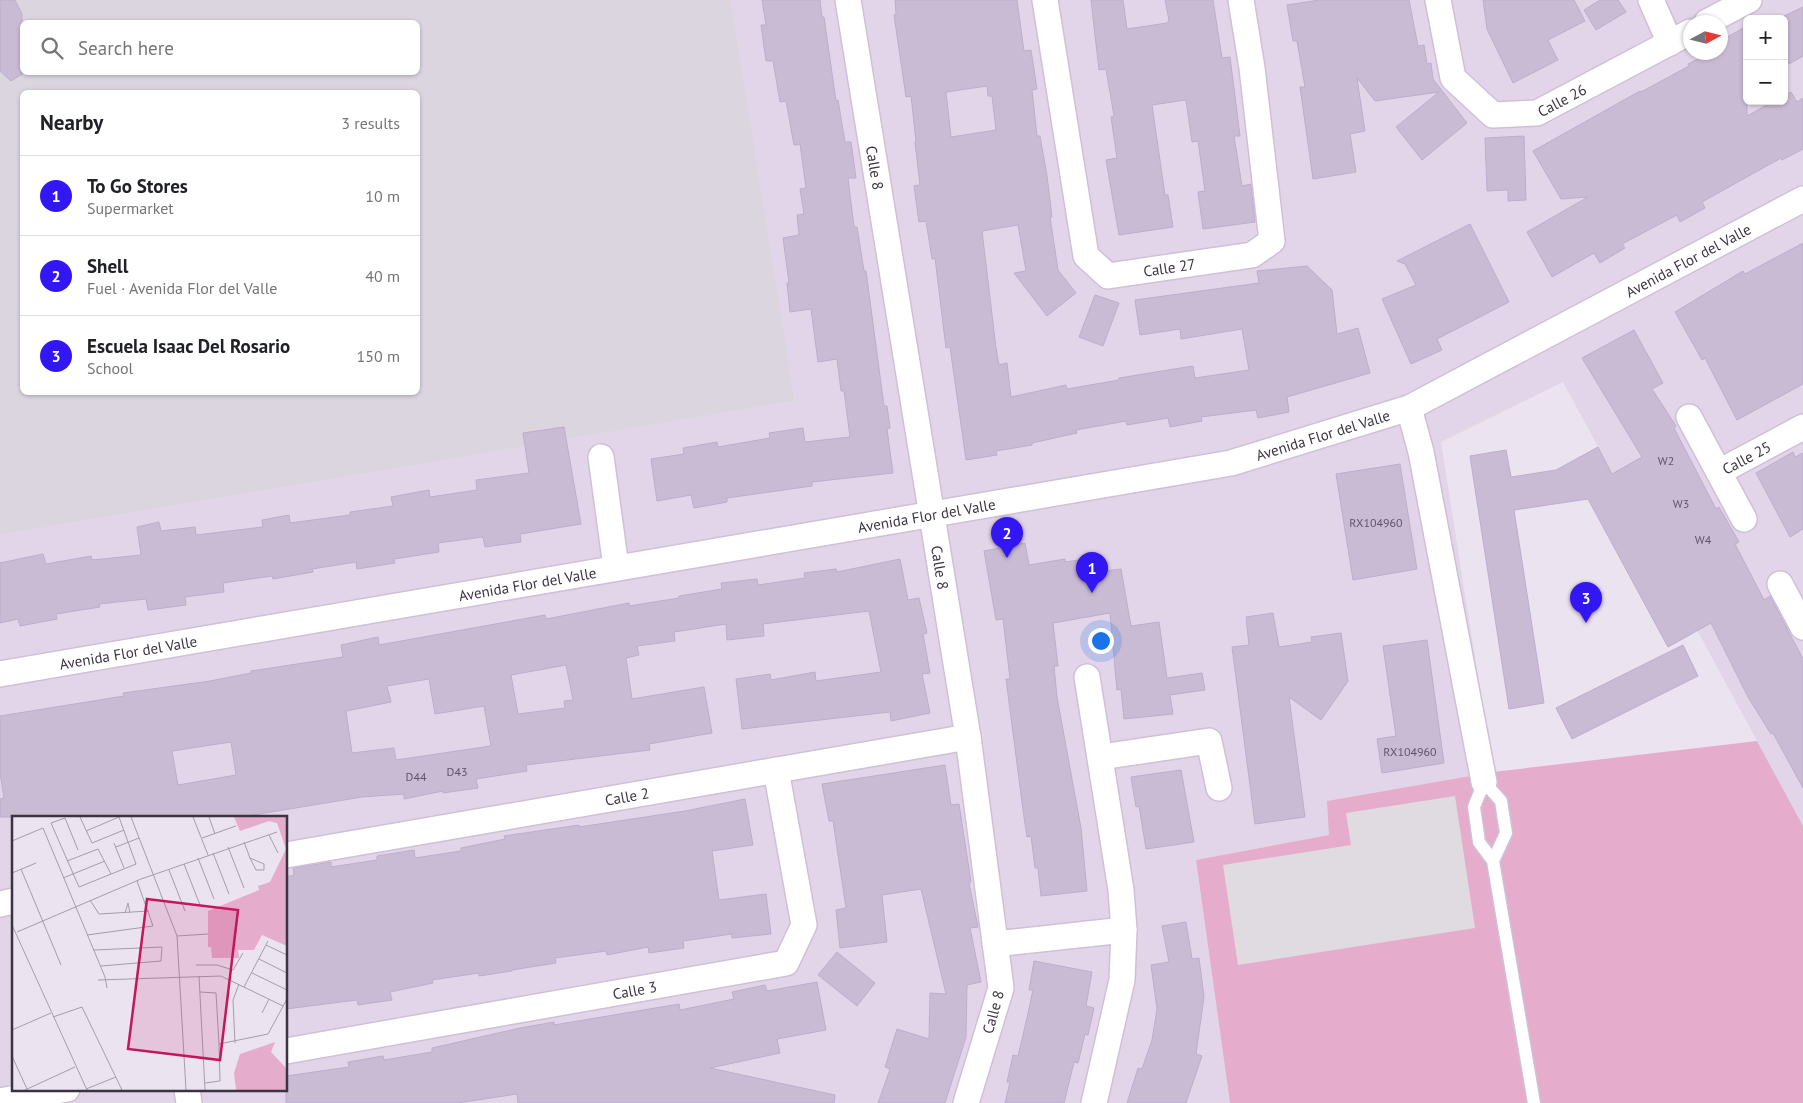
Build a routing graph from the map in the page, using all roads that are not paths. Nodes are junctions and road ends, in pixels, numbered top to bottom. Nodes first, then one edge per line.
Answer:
1 (848, 0) edge
2 (1045, 0) edge
3 (1242, 0) edge
4 (1438, 0) edge
5 (1651, 0) edge
6 (1749, 0) edge
7 (1721, 15) edge
8 (1680, 37) edge
9 (1803, 199) edge
10 (1409, 408) junction
11 (1689, 417) dead end
12 (1803, 427) edge
13 (601, 457) dead end
14 (1718, 472) junction
15 (932, 515) junction
16 (1744, 519) dead end
17 (616, 567) junction
18 (1780, 584) dead end
19 (1803, 627) edge
20 (0, 674) edge
21 (1087, 677) dead end
22 (968, 737) junction
23 (1101, 757) junction
24 (776, 770) junction
25 (1484, 782) junction
26 (1219, 788) dead end
27 (288, 855) edge
28 (1493, 861) junction
29 (1124, 930) junction
30 (996, 944) junction
31 (288, 1051) edge
32 (61, 1090) edge
33 (187, 1090) edge
34 (0, 1101) edge
35 (190, 1103) edge
36 (966, 1103) edge
37 (1094, 1103) edge
38 (1534, 1103) edge

1 - 15 street, Calle 8
2 - 3 street, Calle 27
4 - 8 street, Calle 26
5 - 8 street
6 - 7 street
9 - 10 street, Avenida Flor del Valle
10 - 15 street, Avenida Flor del Valle
10 - 25 street
11 - 14 street, Calle 25
12 - 14 street, Calle 25
13 - 17 street
14 - 16 street
15 - 17 street, Avenida Flor del Valle
15 - 22 street, Calle 8
17 - 20 street, Avenida Flor del Valle
18 - 19 street
21 - 23 street
22 - 24 street, Calle 2
22 - 30 street, Calle 8
23 - 26 street
23 - 29 street
24 - 27 street, Calle 2
24 - 31 street, Calle 3
25 - 28 lane
25 - 28 lane
28 - 38 lane
29 - 30 street
29 - 37 street
30 - 36 street, Calle 8
32 - 34 street
33 - 35 street

